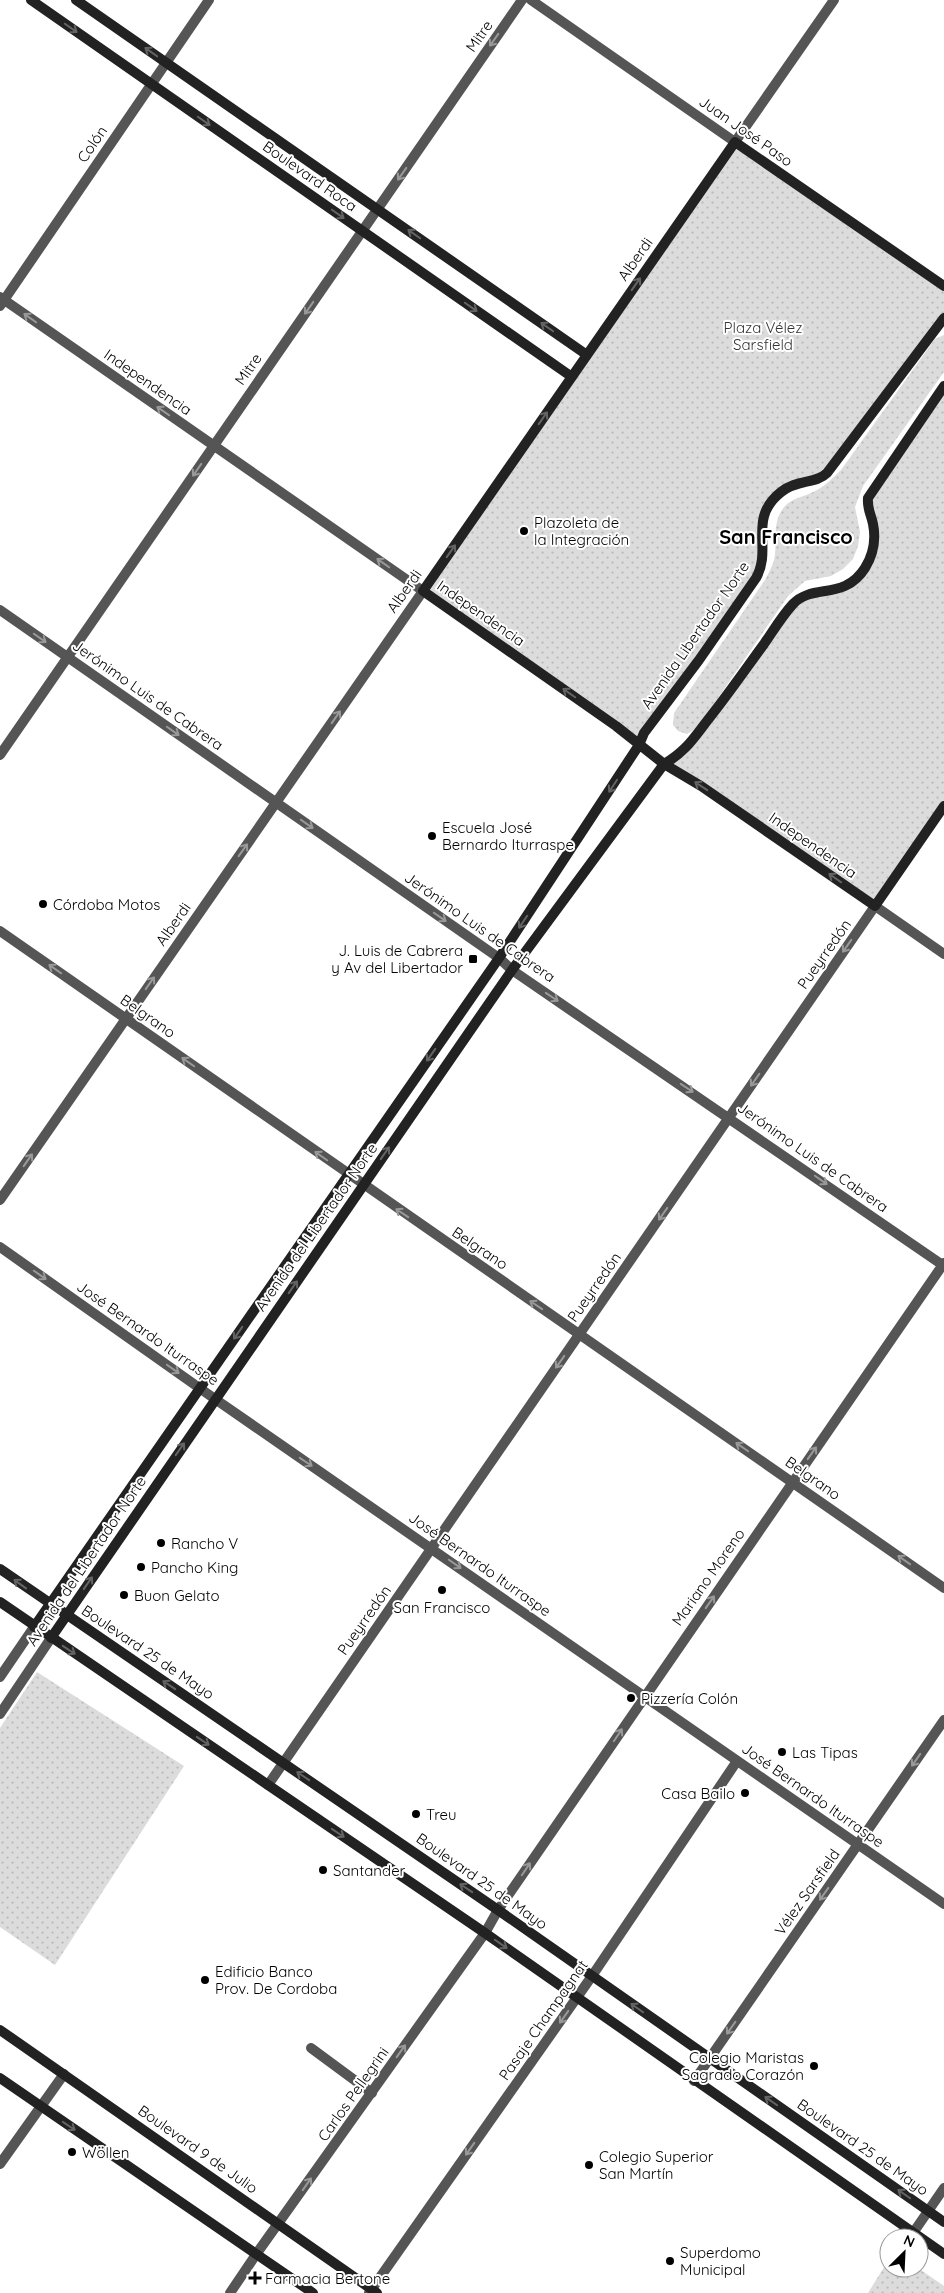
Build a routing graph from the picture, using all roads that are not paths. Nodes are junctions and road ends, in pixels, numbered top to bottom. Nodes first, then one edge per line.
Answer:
1 (31, 0) edge
2 (76, 0) edge
3 (209, 0) edge
4 (522, 0) edge
5 (531, 0) edge
6 (834, 0) edge
7 (166, 63) junction
8 (152, 84) junction
9 (735, 142) junction
10 (377, 209) junction
11 (362, 231) junction
12 (944, 286) edge
13 (1, 301) edge
14 (944, 318) edge
15 (587, 355) junction
16 (572, 377) junction
17 (944, 386) edge
18 (214, 446) junction
19 (423, 591) junction
20 (0, 610) edge
21 (68, 657) junction
22 (639, 745) junction
23 (0, 755) edge
24 (664, 764) junction
25 (276, 802) junction
26 (944, 806) edge
27 (875, 906) junction
28 (0, 931) edge
29 (944, 954) edge
30 (499, 958) junction
31 (512, 970) junction
32 (126, 1019) junction
33 (730, 1117) junction
34 (348, 1174) junction
35 (363, 1186) junction
36 (0, 1200) edge
37 (0, 1248) edge
38 (944, 1264) edge
39 (579, 1334) junction
40 (200, 1388) junction
41 (215, 1399) junction
42 (792, 1482) junction
43 (432, 1548) junction
44 (0, 1569) edge
45 (944, 1588) edge
46 (0, 1602) edge
47 (49, 1604) junction
48 (67, 1616) junction
49 (34, 1627) junction
50 (50, 1638) junction
51 (0, 1677) edge
52 (645, 1696) junction
53 (0, 1714) edge
54 (944, 1720) edge
55 (737, 1761) junction
56 (284, 1763) junction
57 (268, 1785) junction
58 (858, 1844) junction
59 (944, 1904) edge
60 (498, 1910) junction
61 (486, 1933) junction
62 (592, 1976) junction
63 (578, 1998) junction
64 (0, 2030) edge
65 (311, 2048) dead end
66 (710, 2059) junction
67 (64, 2074) junction
68 (0, 2078) edge
69 (694, 2081) junction
70 (372, 2093) junction
71 (40, 2107) junction
72 (0, 2164) edge
73 (944, 2188) edge
74 (928, 2211) junction
75 (944, 2222) edge
76 (279, 2224) junction
77 (906, 2228) edge
78 (916, 2228) edge
79 (929, 2244) edge
80 (257, 2253) junction
81 (944, 2254) edge
82 (372, 2292) edge
83 (230, 2293) edge
84 (313, 2293) edge

1 -> 8 main road, Boulevard Roca
7 -> 2 main road, Boulevard Roca
3 - 7 street, Colón
4 -> 10 street, Mitre
5 - 9 street, Juan José Paso
6 - 9 street, Alberdi
7 - 8 street, Colón
7 - 10 main road, Boulevard Roca
8 -> 11 main road, Boulevard Roca
8 - 13 street, Colón
9 - 12 main road, Juan José Paso
15 -> 9 main road, Alberdi
10 - 11 street, Mitre
15 -> 10 main road, Boulevard Roca
11 -> 16 main road, Boulevard Roca
11 -> 18 street, Mitre
18 -> 13 street, Independencia
14 - 22 main road, Avenida Libertador Norte
15 - 16 main road, Alberdi
19 -> 16 main road, Alberdi
17 - 24 main road
19 -> 18 street, Independencia
18 -> 21 street, Mitre
22 -> 19 main road, Independencia
25 -> 19 street, Alberdi
20 -> 21 street, Jerónimo Luis de Cabrera
21 - 23 street, Mitre
21 -> 25 street, Jerónimo Luis de Cabrera
22 - 24 main road, Independencia
22 -> 30 main road, Avenida del Libertador Norte
27 -> 24 main road, Independencia
24 - 31 main road, Avenida del Libertador Norte
25 -> 30 street, Jerónimo Luis de Cabrera
32 -> 25 street, Alberdi
26 - 27 main road, Pueyrredón
27 - 29 street, Independencia
27 -> 33 street, Pueyrredón
32 -> 28 street, Belgrano
30 - 31 street, Jerónimo Luis de Cabrera
30 -> 34 main road, Avenida del Libertador Norte
31 -> 33 street, Jerónimo Luis de Cabrera
35 -> 31 main road, Avenida del Libertador Norte
34 -> 32 street, Belgrano
36 -> 32 street, Alberdi
33 -> 38 street, Jerónimo Luis de Cabrera
33 -> 39 street, Pueyrredón
34 - 35 street, Belgrano
34 -> 40 main road, Avenida del Libertador Norte
39 -> 35 street, Belgrano
41 -> 35 main road, Avenida del Libertador Norte
37 -> 40 street, José Bernardo Iturraspe
42 -> 38 street, Mariano Moreno
42 -> 39 street, Belgrano
39 -> 43 street, Pueyrredón
40 - 41 street, José Bernardo Iturraspe
40 - 47 main road, Avenida del Libertador Norte
41 -> 43 street, José Bernardo Iturraspe
48 -> 41 main road, Avenida del Libertador Norte
45 -> 42 street, Belgrano
52 -> 42 street, Mariano Moreno
43 -> 52 street, José Bernardo Iturraspe
43 - 56 street, Pueyrredón
47 -> 44 main road, Boulevard 25 de Mayo
46 - 49 main road
47 - 48 main road, Boulevard 25 de Mayo
47 - 49 main road, Avenida del Libertador Norte
48 - 50 main road, Avenida del Libertador Norte
56 -> 48 main road, Boulevard 25 de Mayo
49 - 50 main road
49 - 51 street, Avenida del Libertador Norte
50 - 53 street, Avenida del Libertador Norte
50 -> 57 main road
52 - 55 street, José Bernardo Iturraspe
60 -> 52 street, Mariano Moreno
54 -> 58 street, Vélez Sarsfield
55 - 58 street, José Bernardo Iturraspe
55 - 62 street, Pasaje Champagnat
56 - 57 street, Pueyrredón
60 -> 56 main road, Boulevard 25 de Mayo
57 -> 61 main road
58 - 59 street, José Bernardo Iturraspe
58 -> 66 street, Vélez Sarsfield
60 - 61 street, Carlos Pellegrini
60 - 62 main road, Boulevard 25 de Mayo
61 -> 63 main road
70 -> 61 street, Carlos Pellegrini
62 - 63 street, Pasaje Champagnat
66 -> 62 main road, Boulevard 25 de Mayo
63 - 69 main road
63 -> 82 street, Pasaje Champagnat
64 - 67 main road, Boulevard 9 de Julio
65 - 70 street
66 - 69 street, Vélez Sarsfield
74 -> 66 main road, Boulevard 25 de Mayo
67 - 71 street
67 - 76 main road, Boulevard 9 de Julio
68 - 71 main road
69 - 77 main road
76 -> 70 street, Carlos Pellegrini
71 - 72 street
71 -> 80 main road
73 - 74 street
74 - 75 main road, Boulevard 25 de Mayo
74 - 78 street
76 - 80 street, Carlos Pellegrini
76 - 82 main road, Boulevard 9 de Julio
79 - 81 main road
80 - 83 street, Carlos Pellegrini
80 - 84 main road

